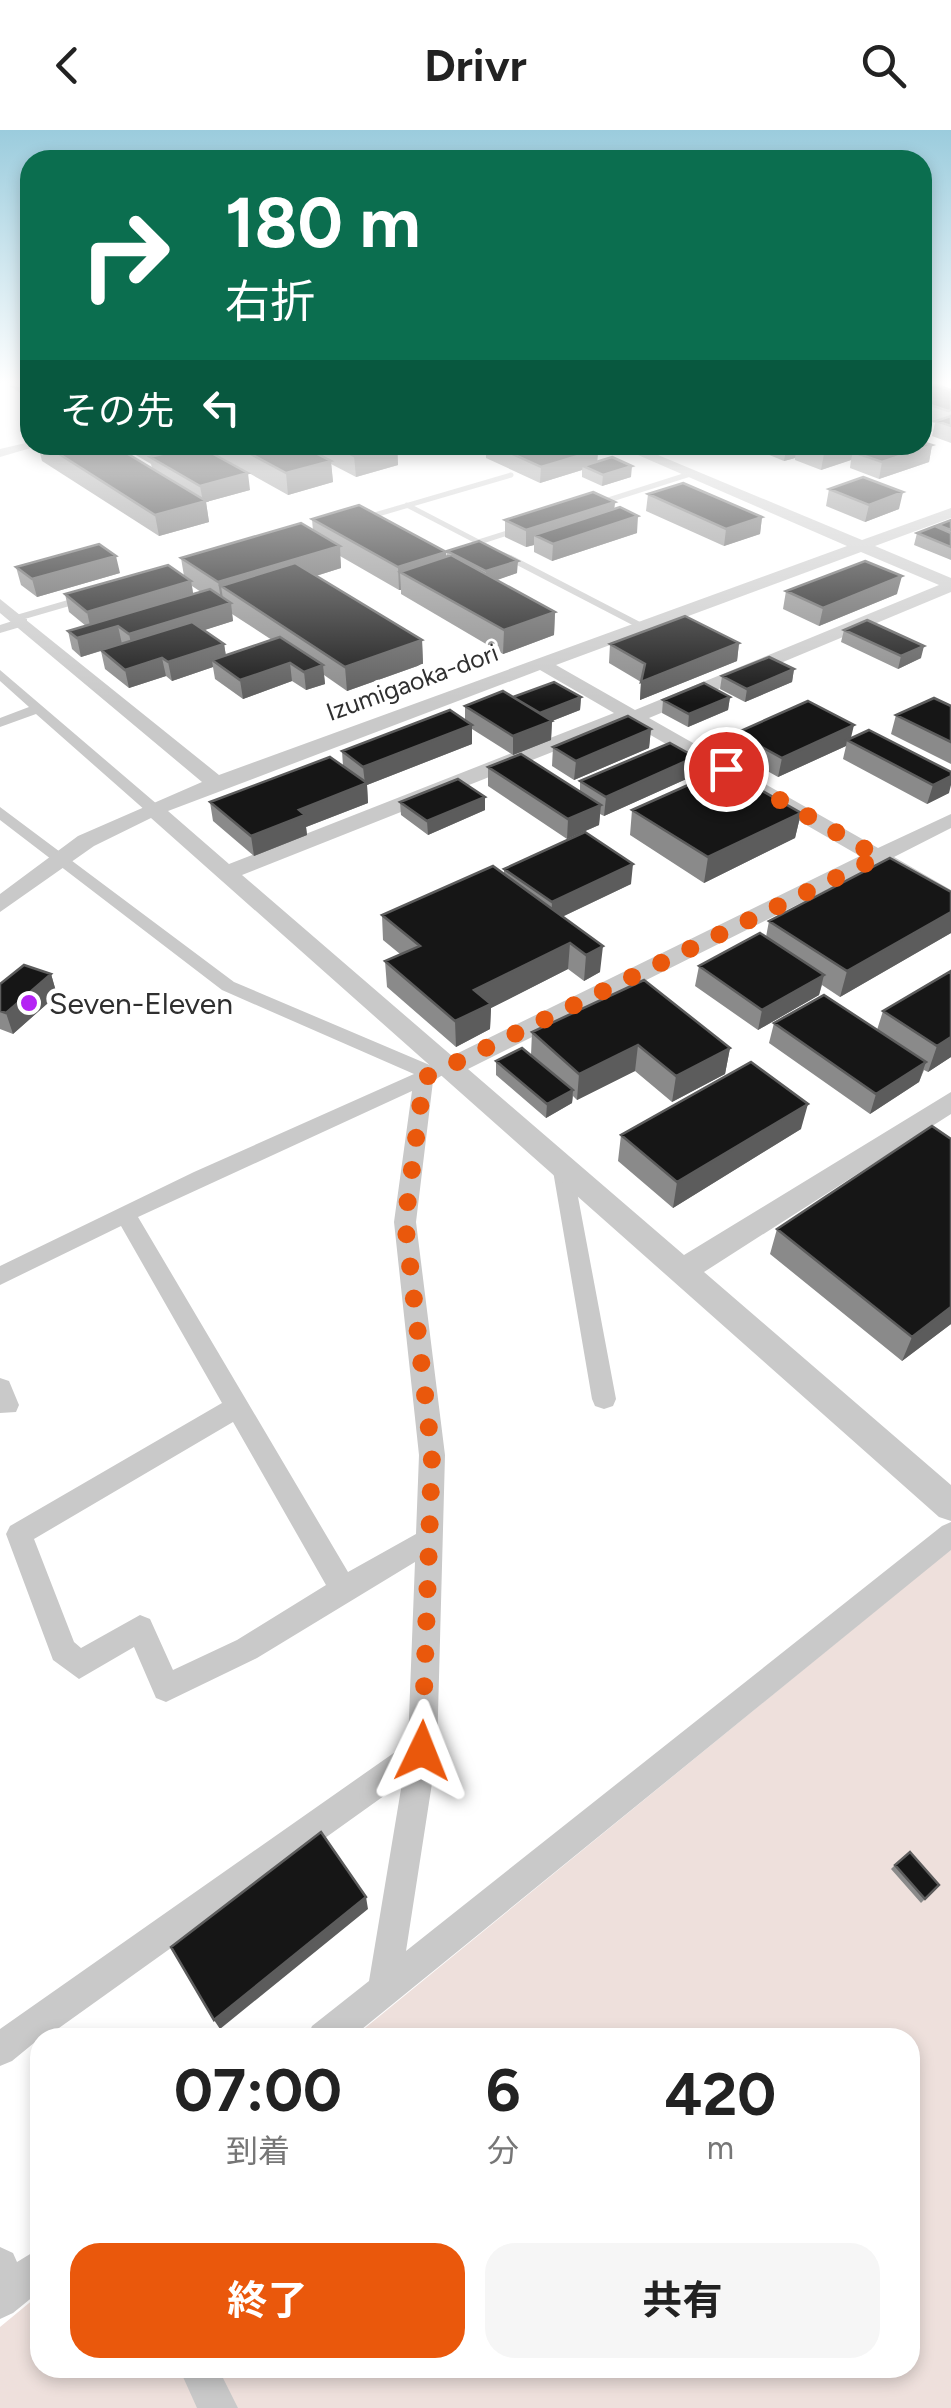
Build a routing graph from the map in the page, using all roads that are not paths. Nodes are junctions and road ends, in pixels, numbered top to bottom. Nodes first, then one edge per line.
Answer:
1 (456, 491) edge
2 (636, 491) edge
3 (731, 491) edge
4 (407, 505) junction
5 (584, 508) edge
6 (951, 514) edge
7 (351, 522) edge
8 (532, 525) edge
9 (479, 542) junction
10 (862, 546) junction
11 (951, 585) edge
12 (92, 597) edge
13 (0, 604) edge
14 (13, 623) edge
15 (642, 627) junction
16 (542, 664) junction
17 (2, 678) edge
18 (38, 708) junction
19 (632, 716) junction
20 (0, 723) edge
21 (216, 782) junction
22 (152, 808) junction
23 (0, 812) edge
24 (951, 820) edge
25 (879, 857) junction
26 (60, 860) junction
27 (226, 872) junction
28 (951, 899) edge
29 (0, 905) edge
30 (435, 1073) junction
31 (951, 1102) edge
32 (562, 1165) junction
33 (125, 1214) junction
34 (683, 1271) junction
35 (0, 1276) edge
36 (604, 1399) dead end
37 (237, 1407) junction
38 (951, 1506) edge
39 (951, 1534) edge
40 (429, 1540) junction
41 (343, 1589) junction
42 (422, 1751) junction
43 (384, 1990) junction
44 (31, 2028) edge
45 (336, 2028) edge
46 (30, 2029) edge
47 (0, 2050) edge
48 (203, 2378) edge
49 (218, 2408) edge

1 - 4 lane
2 - 5 lane
3 - 10 street
4 - 7 lane
4 - 9 lane
6 - 10 street, Izumigaoka-dori
8 - 9 lane
9 - 15 lane
10 - 11 street
10 - 15 street, Izumigaoka-dori
11 - 19 street
12 - 14 lane
13 - 14 street
14 - 21 street
15 - 16 street, Izumigaoka-dori
16 - 19 street
16 - 21 street, Izumigaoka-dori
17 - 18 street
18 - 20 street
18 - 22 street
19 - 25 street
19 - 27 street
21 - 22 street, Izumigaoka-dori
22 - 26 street, Izumigaoka-dori
22 - 27 street
23 - 26 street
24 - 25 street
25 - 28 street
25 - 30 street
26 - 29 street, Izumigaoka-dori
26 - 30 street
27 - 30 street
30 - 32 street
30 - 33 street
30 - 40 street
31 - 34 street
32 - 34 street
32 - 36 street
33 - 35 street
33 - 37 street
34 - 38 street
37 - 41 street
37 - 41 street
39 - 43 street
40 - 41 street
40 - 42 street
42 - 43 street
42 - 44 street
43 - 45 street
46 - 47 street
48 - 49 street

